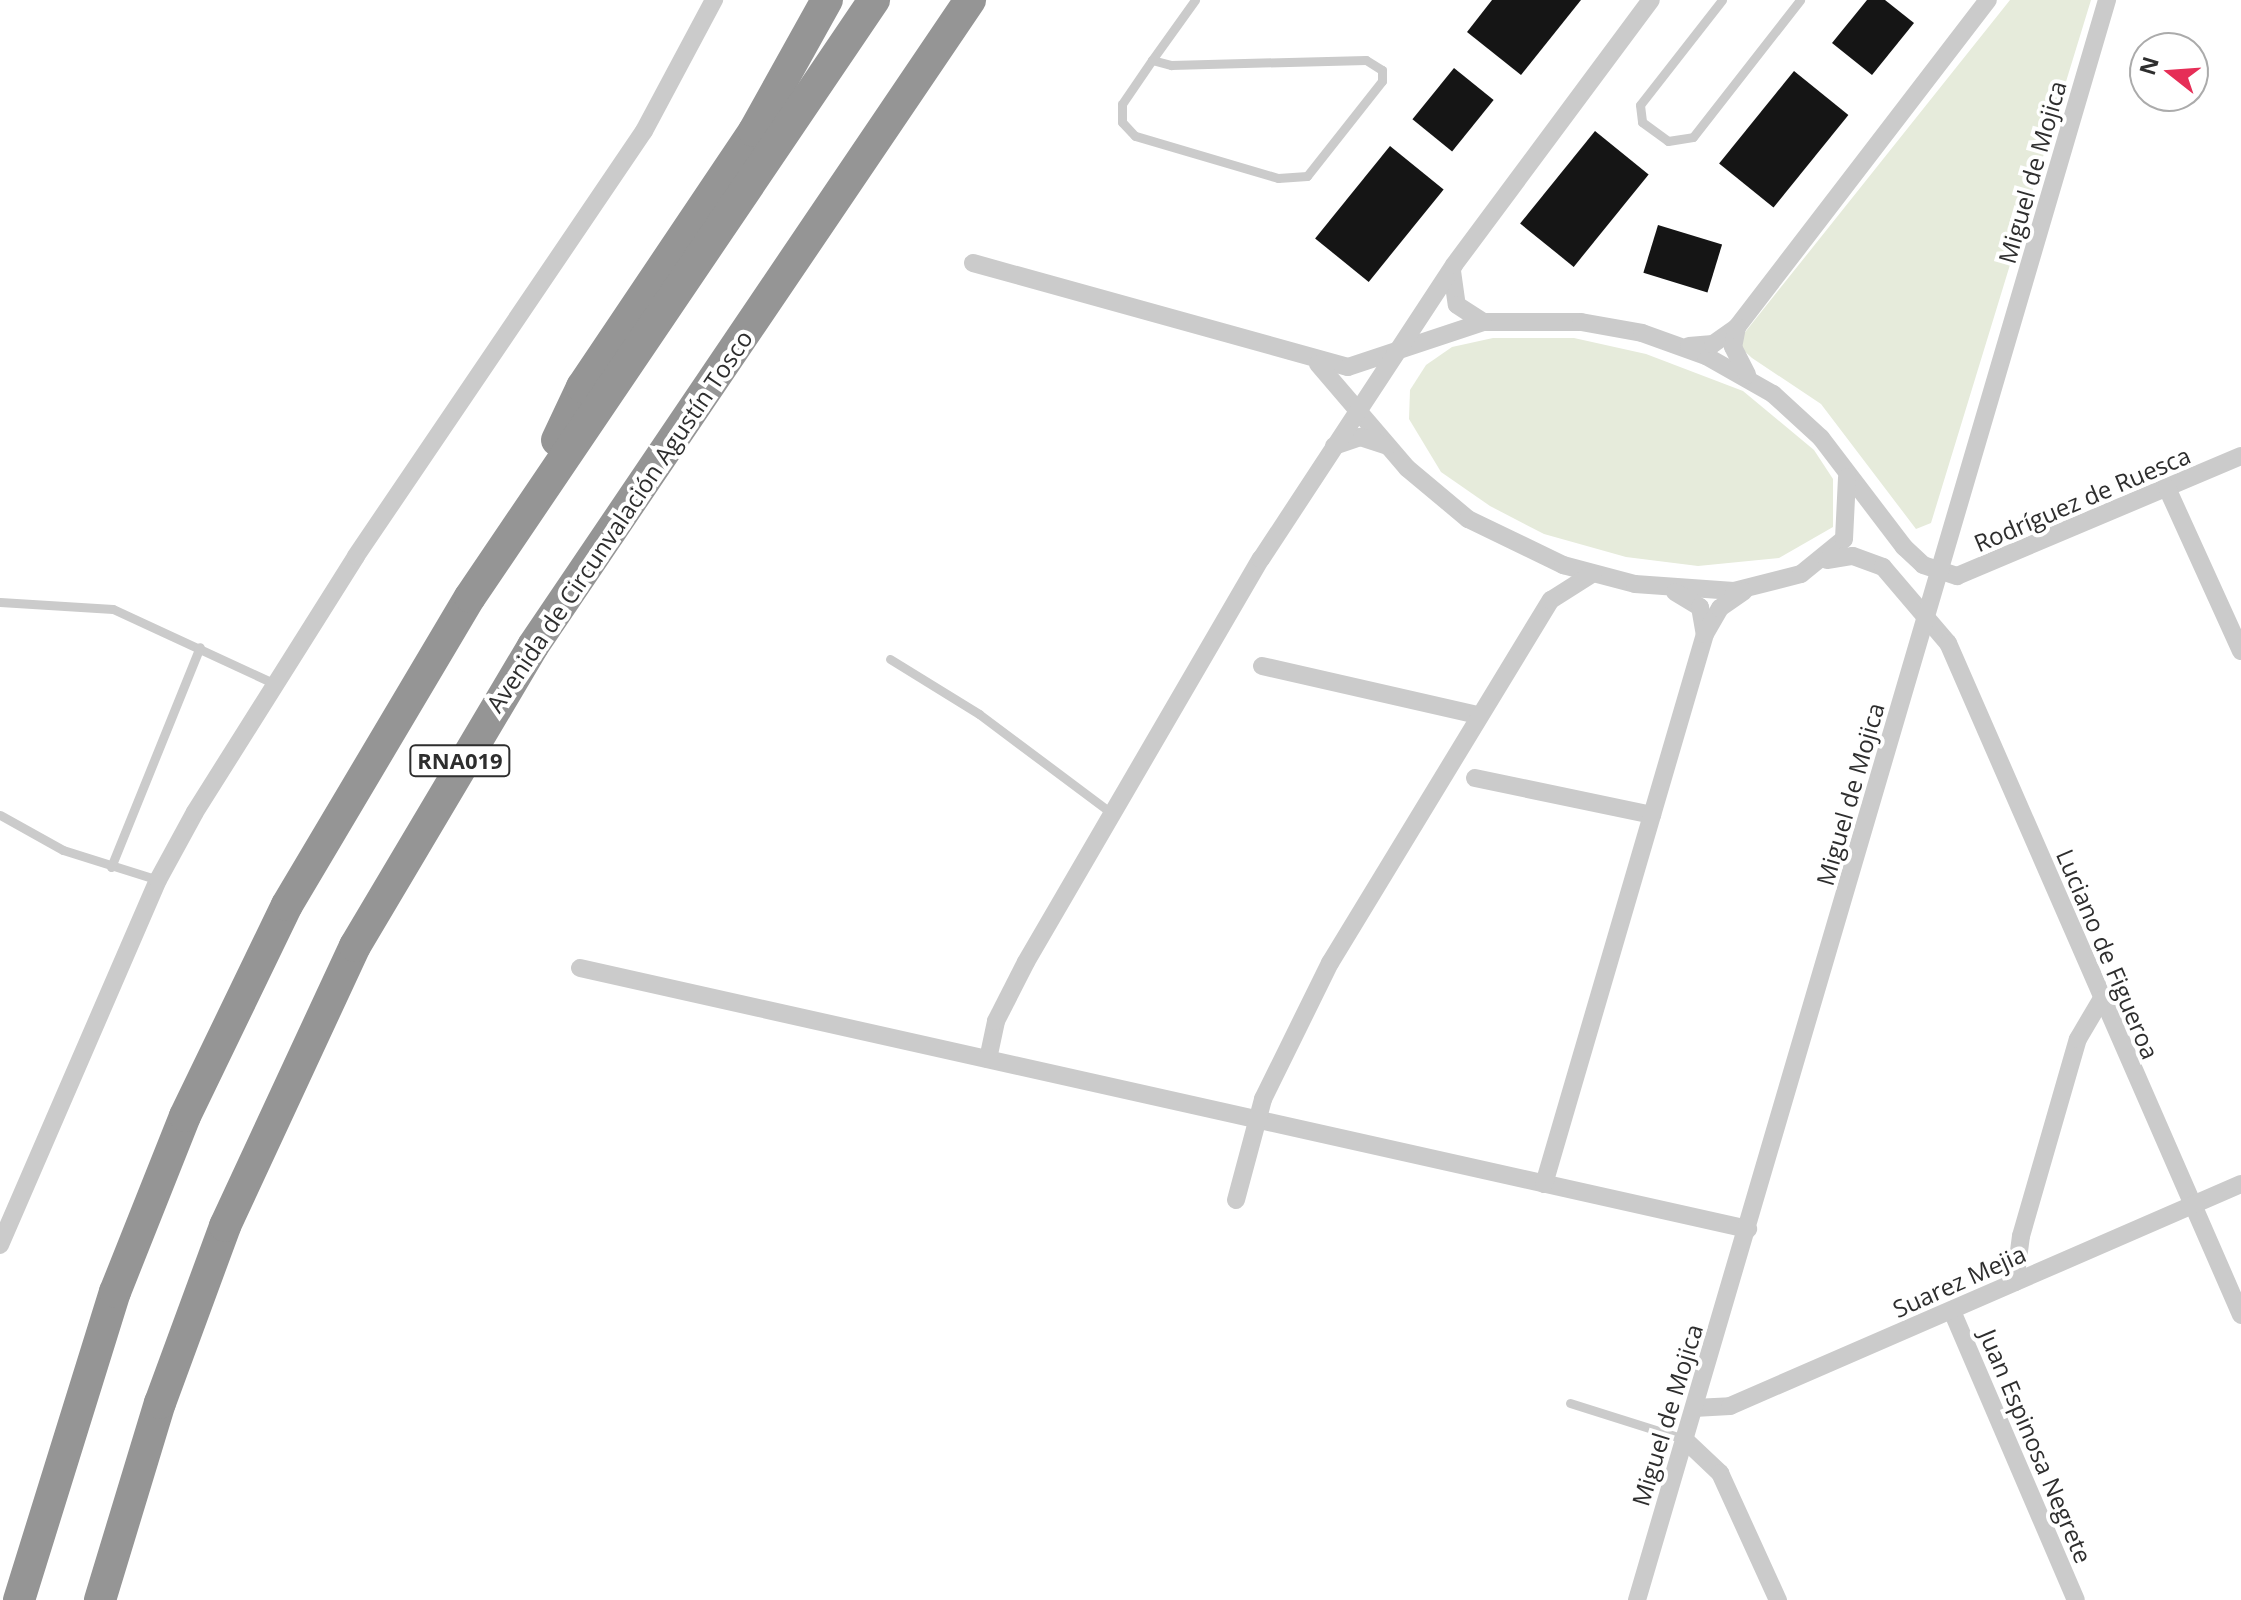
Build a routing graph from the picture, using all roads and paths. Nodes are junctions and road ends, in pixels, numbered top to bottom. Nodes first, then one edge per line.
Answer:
1 (714, 0) edge
2 (827, 0) edge
3 (874, 0) edge
4 (970, 0) edge
5 (1195, 0) edge
6 (1651, 0) edge
7 (1722, 0) edge
8 (1800, 0) edge
9 (1988, 0) edge
10 (2107, 0) edge
11 (1152, 60) junction
12 (973, 263) dead end
13 (1454, 265) junction
14 (1483, 322) junction
15 (1737, 327) junction
16 (1681, 346) junction
17 (1400, 351) junction
18 (1308, 360) junction
19 (1749, 377) junction
20 (1363, 411) junction
21 (1331, 448) junction
22 (1390, 448) junction
23 (2241, 456) edge
24 (1847, 473) junction
25 (2167, 488) junction
26 (516, 529) junction
27 (1532, 552) junction
28 (1827, 560) junction
29 (1940, 572) junction
30 (1592, 574) junction
31 (1749, 588) junction
32 (1668, 589) junction
33 (1551, 600) junction
34 (0, 602) edge
35 (1928, 615) junction
36 (1705, 634) junction
37 (200, 647) junction
38 (2241, 651) edge
39 (890, 659) dead end
40 (1262, 666) dead end
41 (275, 684) junction
42 (1478, 715) junction
43 (1475, 778) dead end
44 (1110, 812) junction
45 (0, 815) edge
46 (1652, 815) junction
47 (111, 867) junction
48 (158, 880) junction
49 (580, 968) dead end
50 (2101, 1000) junction
51 (988, 1059) junction
52 (1255, 1121) junction
53 (1544, 1184) junction
54 (2241, 1184) edge
55 (1236, 1200) dead end
56 (2192, 1205) junction
57 (1748, 1229) junction
58 (0, 1245) edge
59 (2015, 1282) junction
60 (1952, 1311) junction
61 (2241, 1315) edge
62 (1570, 1403) dead end
63 (1694, 1408) junction
64 (1684, 1439) junction
65 (19, 1600) edge
66 (100, 1600) edge
67 (1637, 1600) edge
68 (1778, 1600) edge
69 (2076, 1600) edge

1 - 41 street
2 - 26 highway
3 - 26 highway, RNA019
4 - 66 highway, Avenida de Circunvalación Agustín Tosco / RNA019
5 - 11 lane
6 - 13 street
7 - 8 lane
9 - 15 street
10 - 29 street, Miguel de Mojica
11 - 11 lane
12 - 18 street
13 - 14 street
13 - 17 street
14 - 16 street
14 - 17 street
15 - 16 street
15 - 19 street
16 - 19 street
17 - 18 street
17 - 20 street
18 - 20 street
19 - 24 street
20 - 21 street
20 - 22 street
21 - 22 street
21 - 44 street
22 - 27 street
23 - 25 street, Rodríguez de Ruesca
24 - 28 street
24 - 29 street
25 - 29 street, Rodríguez de Ruesca
25 - 38 street
26 - 65 highway, RNA019
27 - 30 street
27 - 33 street
28 - 31 street
28 - 35 street, Luciano de Figueroa
29 - 35 street, Miguel de Mojica
30 - 32 street
30 - 33 street
31 - 32 street
31 - 36 street
32 - 36 street
33 - 42 street
34 - 37 lane
35 - 50 street, Luciano de Figueroa
35 - 57 street, Miguel de Mojica
36 - 46 street
37 - 41 lane
37 - 47 lane
39 - 44 lane
40 - 42 street
41 - 48 street
42 - 52 street
43 - 46 street
44 - 51 street
45 - 47 lane
46 - 53 street
47 - 48 lane
48 - 58 street
49 - 51 street
50 - 56 street, Luciano de Figueroa
50 - 59 street
51 - 52 street
52 - 53 street
52 - 55 street
53 - 57 street
54 - 56 street, Suarez Mejia
56 - 59 street, Suarez Mejia
56 - 61 street, Luciano de Figueroa
57 - 63 street, Miguel de Mojica
59 - 60 street, Suarez Mejia
60 - 63 street, Suarez Mejia
60 - 69 street, Juan Espinosa Negrete
62 - 64 lane
63 - 64 street, Miguel de Mojica
64 - 67 street, Miguel de Mojica
64 - 68 street

